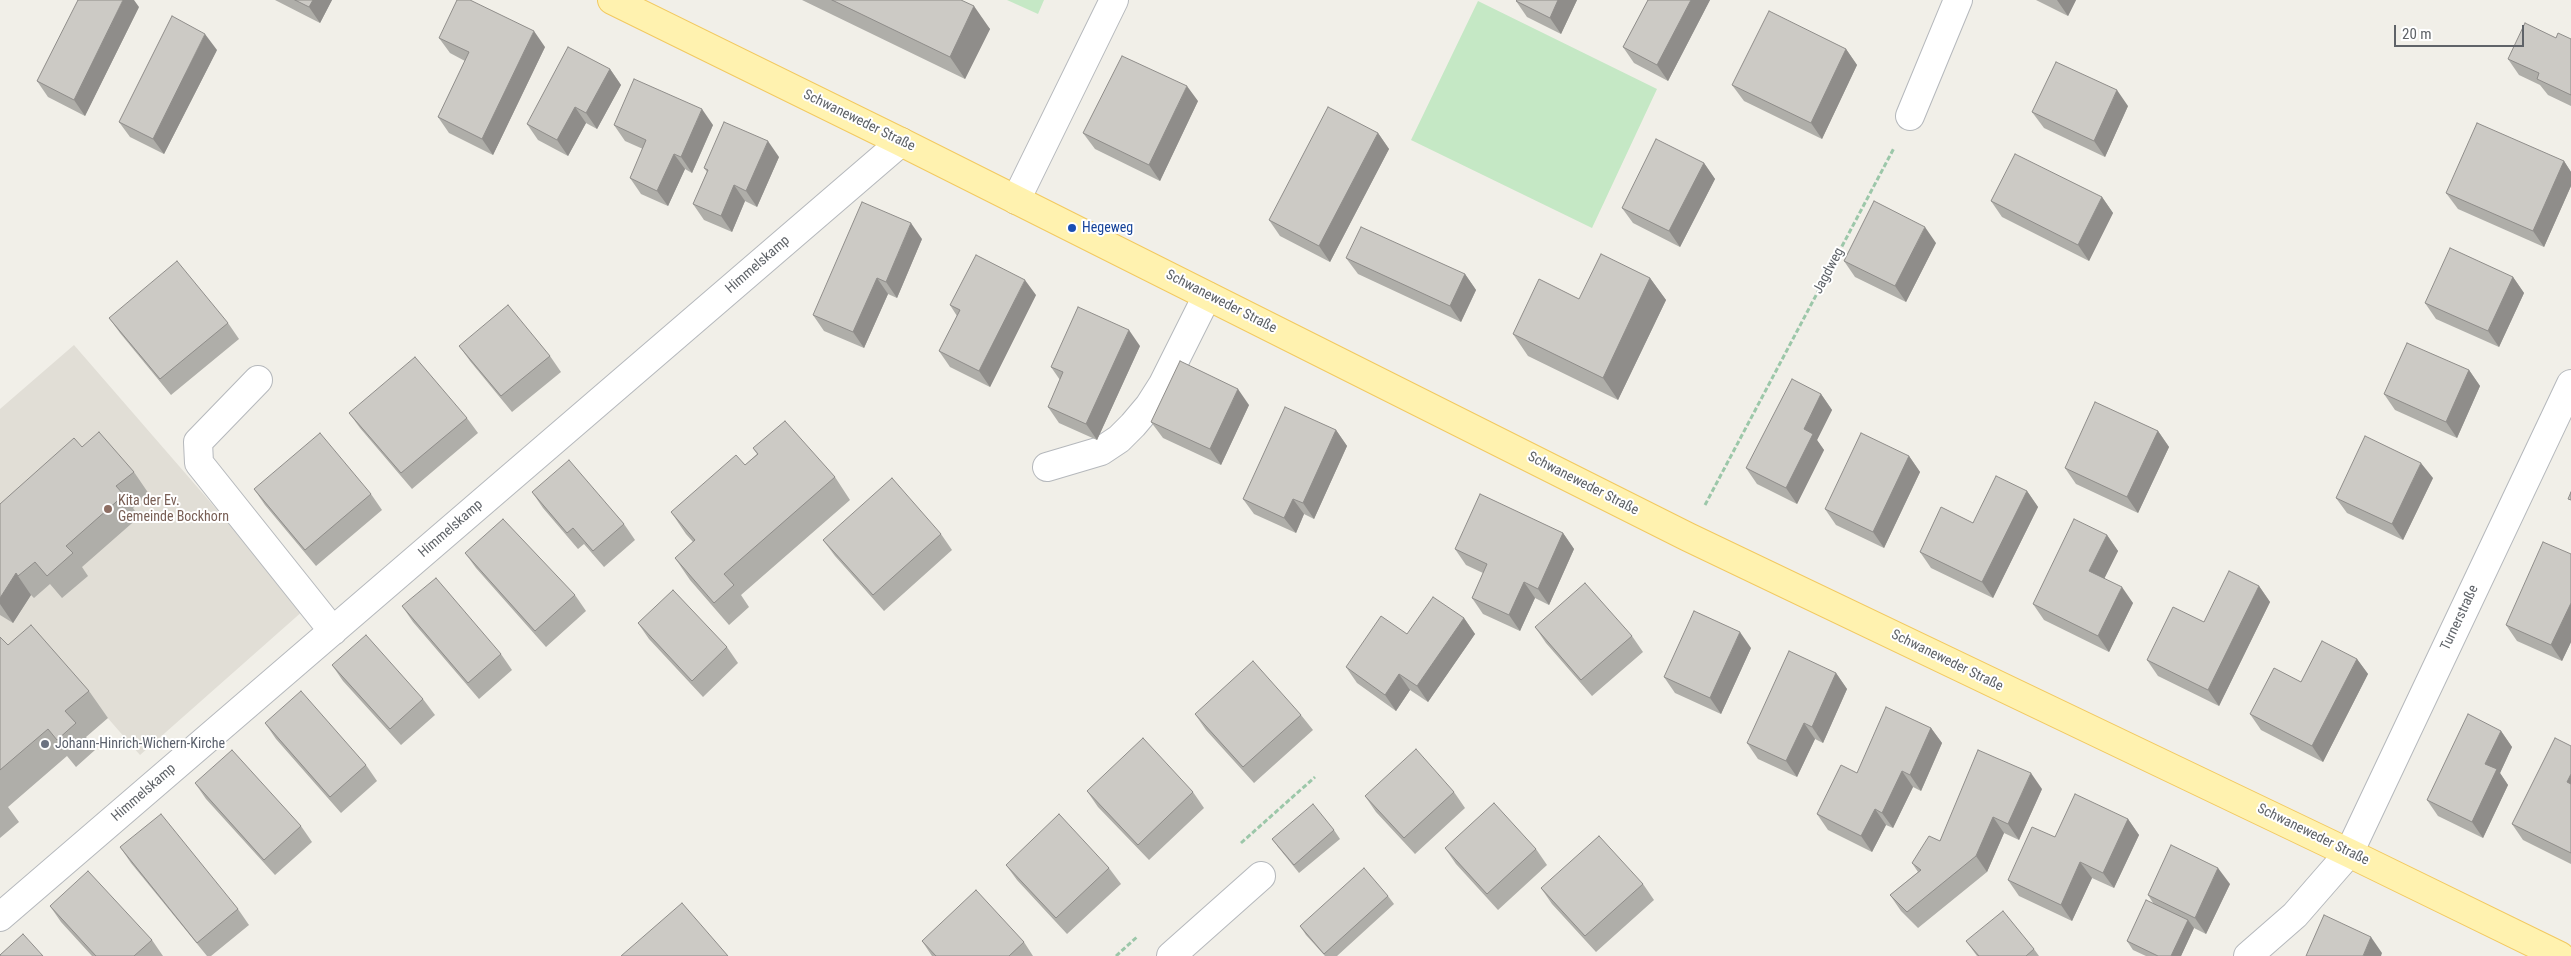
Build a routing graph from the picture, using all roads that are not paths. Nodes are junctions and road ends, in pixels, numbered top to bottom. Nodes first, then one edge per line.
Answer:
1 (612, 0) edge
2 (1114, 0) edge
3 (1958, 0) edge
4 (1910, 116) road end
5 (901, 142) junction
6 (1016, 200) junction
7 (1207, 296) junction
8 (258, 380) dead end
9 (2571, 384) edge
10 (1047, 467) dead end
11 (332, 631) junction
12 (2349, 852) junction
13 (1261, 876) dead end
14 (0, 917) edge
15 (1171, 956) edge
16 (2248, 956) edge
17 (2560, 956) edge

1 - 5 main road, Schwaneweder Straße
2 - 6 street
3 - 4 street
5 - 6 main road, Schwaneweder Straße
5 - 11 street, Himmelskamp
6 - 7 main road, Schwaneweder Straße
7 - 10 street
7 - 12 main road, Schwaneweder Straße
8 - 11 street
9 - 12 street, Turnerstraße
11 - 14 street, Himmelskamp
12 - 16 street, Turnerstraße
12 - 17 main road, Schwaneweder Straße
13 - 15 street

